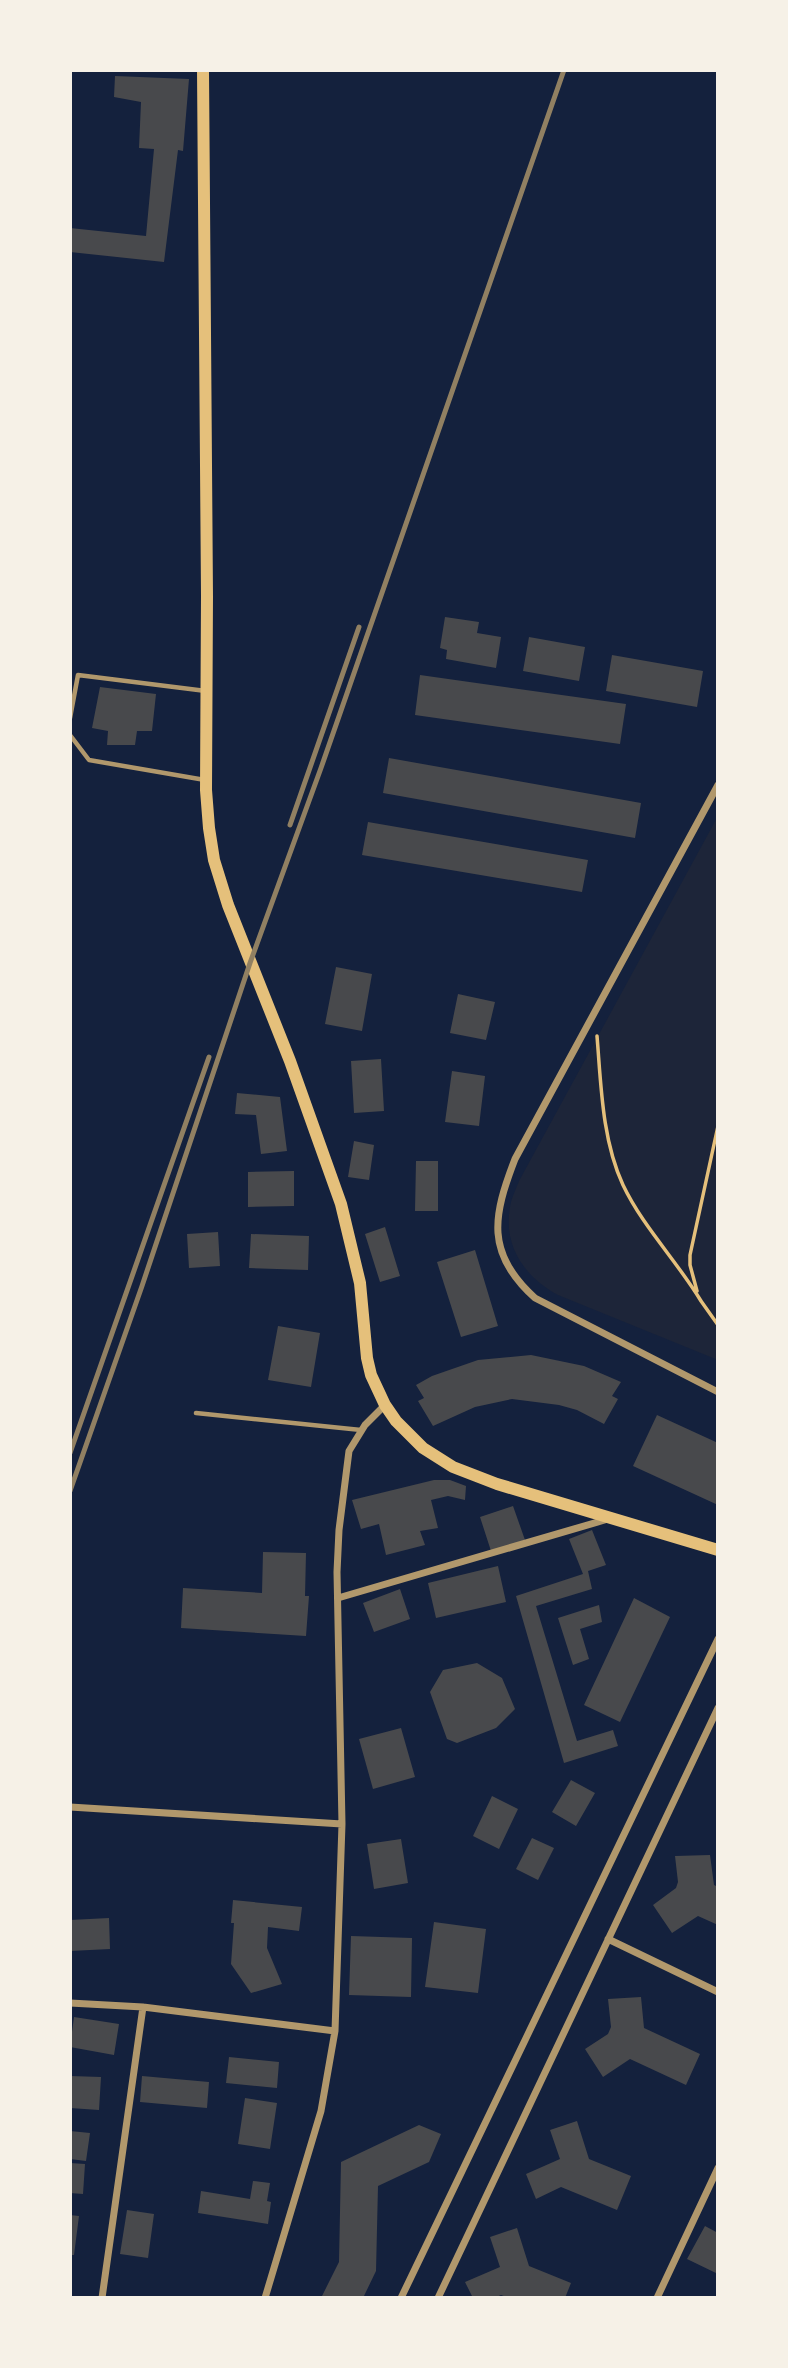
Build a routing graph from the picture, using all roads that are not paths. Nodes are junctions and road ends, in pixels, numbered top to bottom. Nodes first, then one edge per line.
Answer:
1 (202, 70) edge
2 (70, 671) edge
3 (78, 675) junction
4 (207, 692) junction
5 (70, 718) edge
6 (70, 734) edge
7 (206, 780) junction
8 (718, 785) edge
9 (718, 1392) edge
10 (385, 1405) junction
11 (196, 1413) dead end
12 (362, 1430) junction
13 (612, 1518) junction
14 (718, 1550) edge
15 (338, 1598) junction
16 (718, 1639) edge
17 (718, 1708) edge
18 (70, 1807) edge
19 (342, 1824) junction
20 (608, 1939) junction
21 (718, 1992) edge
22 (70, 2003) edge
23 (143, 2007) junction
24 (335, 2031) junction
25 (718, 2168) edge
26 (102, 2298) edge
27 (265, 2298) edge
28 (401, 2298) edge
29 (438, 2298) edge
30 (657, 2298) edge

1 - 4 main road
2 - 3 lane
3 - 4 lane
3 - 5 lane
4 - 7 main road
6 - 7 lane
7 - 10 main road
8 - 9 street
10 - 12 street
10 - 13 main road
11 - 12 lane
12 - 15 street
13 - 14 main road
13 - 15 street
15 - 19 street
16 - 28 street
17 - 20 street
18 - 19 street
19 - 24 street
20 - 21 street
20 - 29 street
22 - 23 street
23 - 24 street
23 - 26 street
24 - 27 street
25 - 30 street

